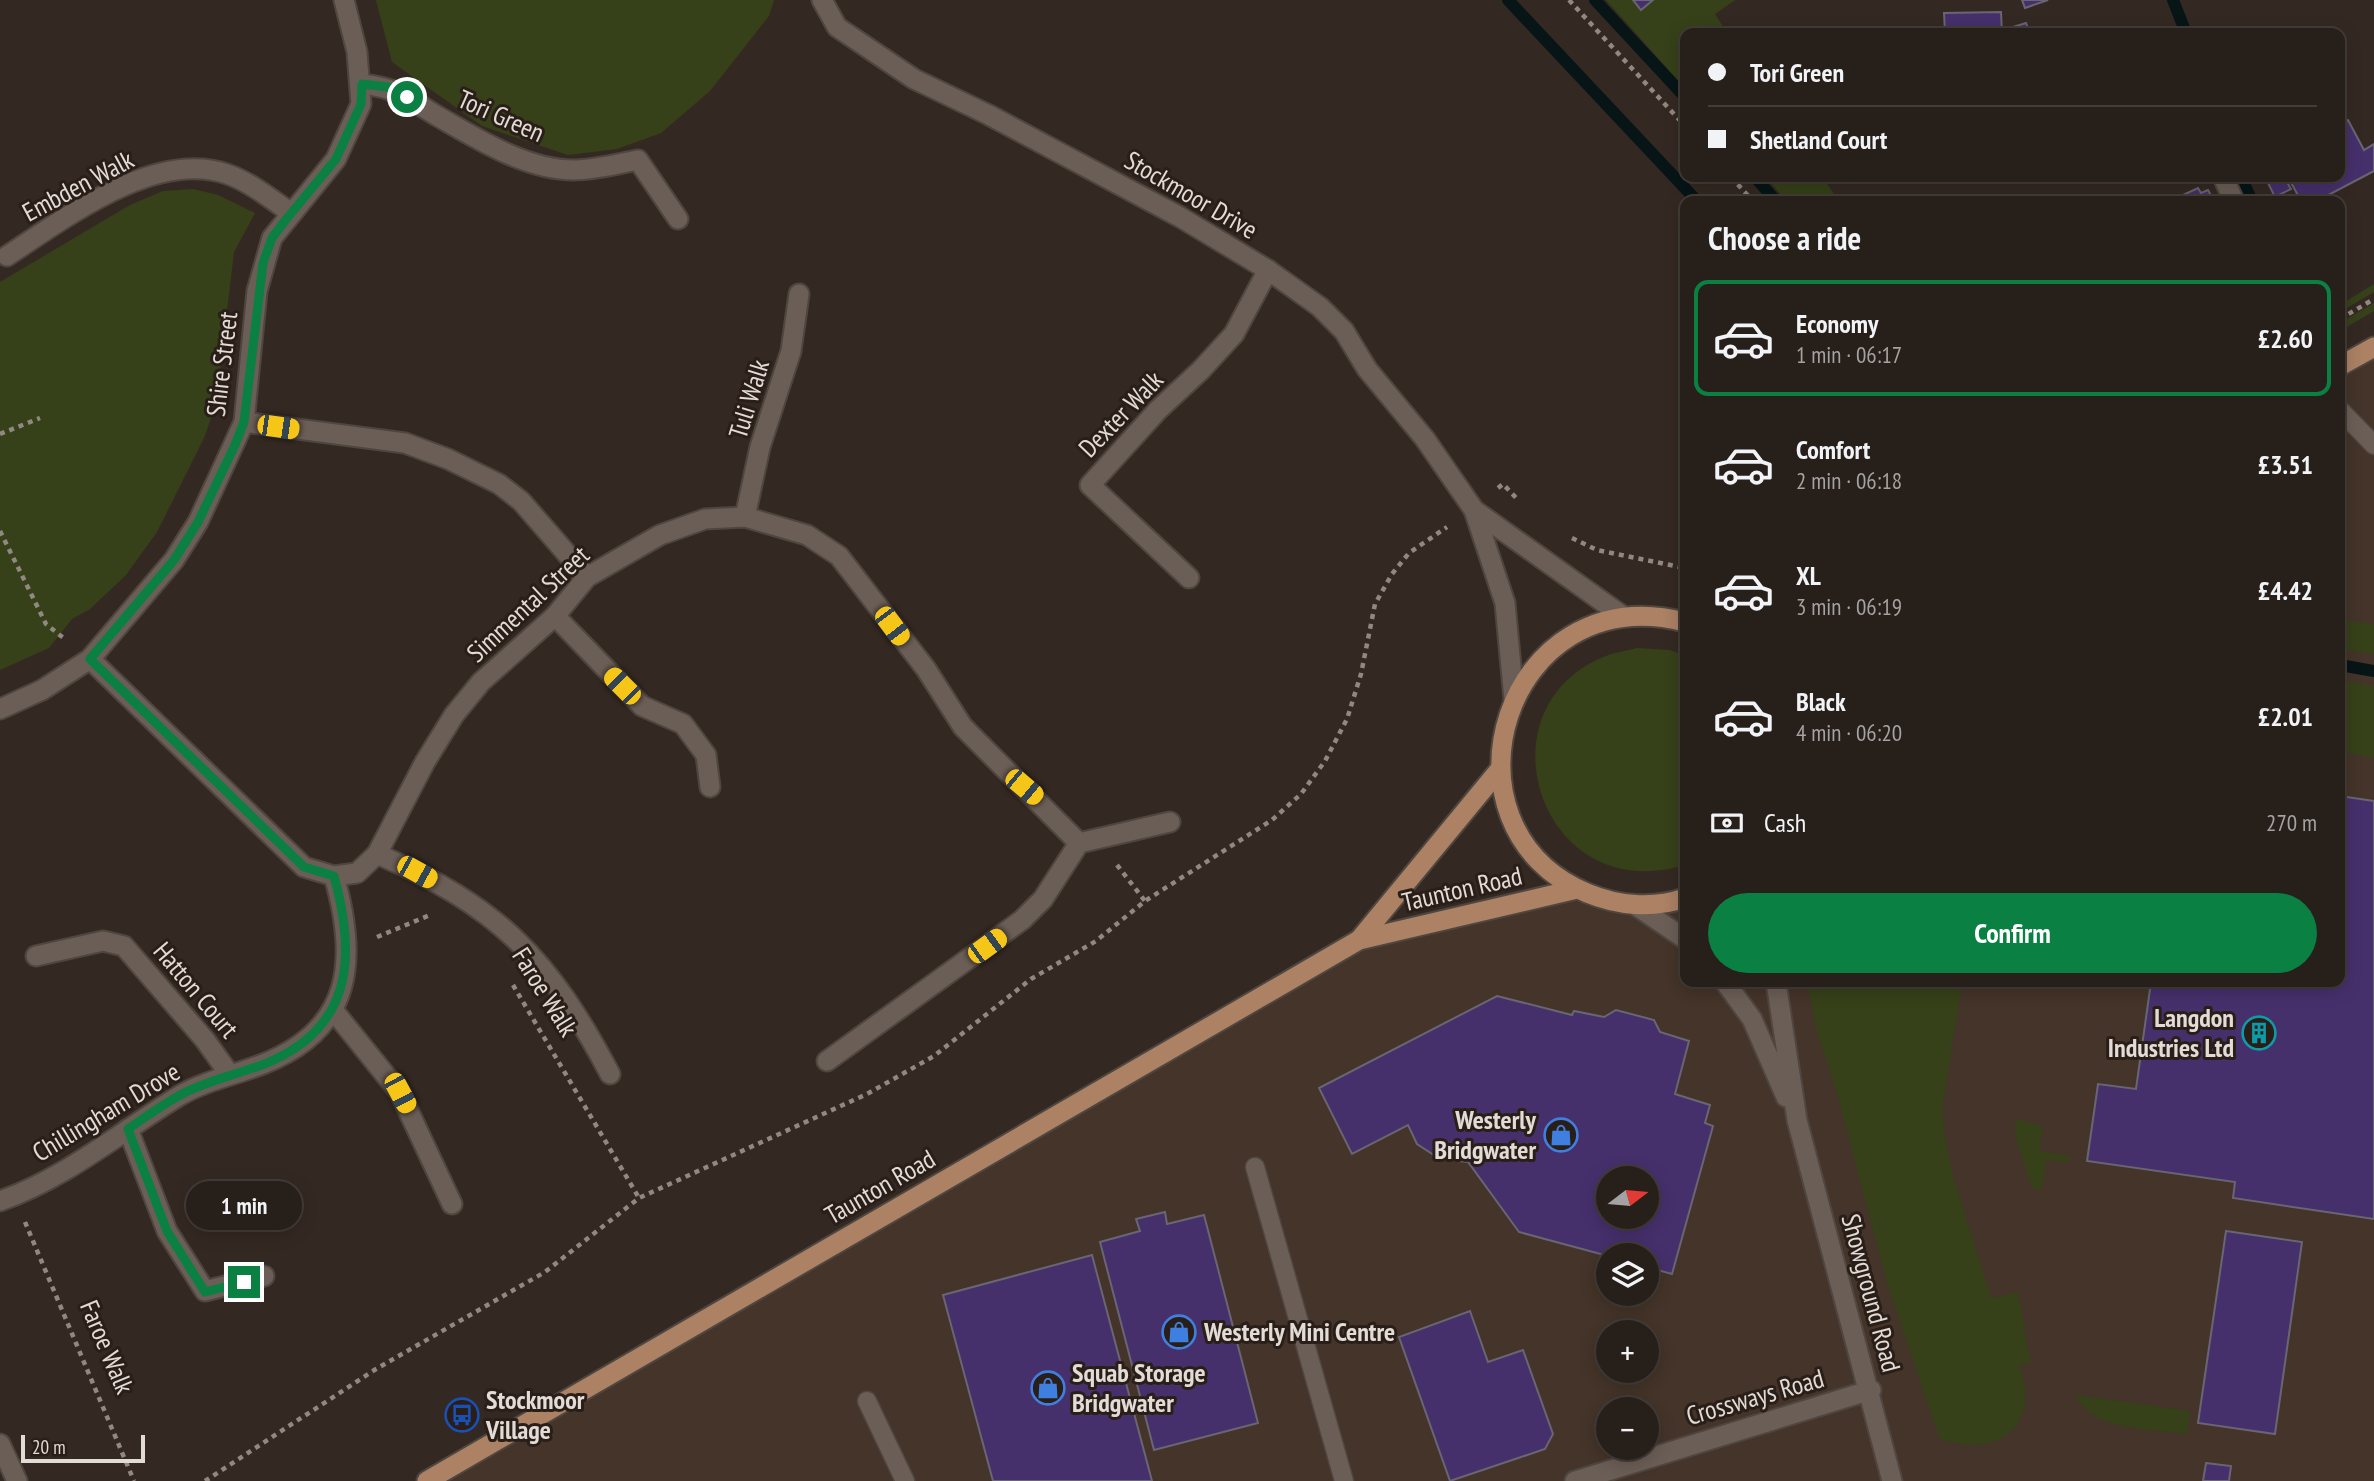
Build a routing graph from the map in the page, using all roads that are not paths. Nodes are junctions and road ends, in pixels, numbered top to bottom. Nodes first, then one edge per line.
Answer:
1 (344, 0) edge
2 (822, 0) edge
3 (362, 84) junction
4 (291, 213) junction
5 (678, 219) dead end
6 (7, 256) dead end
7 (1268, 270) junction
8 (799, 295) dead end
9 (2374, 347) edge
10 (2345, 363) edge
11 (2345, 415) edge
12 (244, 422) junction
13 (2374, 445) edge
14 (1474, 510) junction
15 (745, 517) junction
16 (587, 577) junction
17 (1189, 578) dead end
18 (555, 616) junction
19 (1624, 617) junction
20 (1680, 621) edge
21 (90, 659) junction
22 (1514, 699) junction
23 (0, 709) edge
24 (1500, 769) junction
25 (710, 787) dead end
26 (1170, 822) dead end
27 (1079, 843) junction
28 (377, 854) junction
29 (334, 876) junction
30 (1577, 889) junction
31 (1680, 900) edge
32 (1635, 905) junction
33 (1680, 936) edge
34 (1359, 940) junction
35 (36, 956) dead end
36 (1730, 987) edge
37 (1777, 987) edge
38 (333, 1010) junction
39 (827, 1061) dead end
40 (610, 1074) dead end
41 (230, 1075) junction
42 (1797, 1121) junction
43 (128, 1129) junction
44 (1255, 1167) dead end
45 (5, 1199) edge
46 (453, 1203) dead end
47 (264, 1276) dead end
48 (1871, 1390) junction
49 (866, 1401) dead end
50 (0, 1444) edge
51 (17, 1481) edge
52 (427, 1481) edge
53 (905, 1481) edge
54 (1344, 1481) edge
55 (1576, 1481) edge
56 (1892, 1481) edge

1 - 3 street, Shire Street
2 - 7 street, Stockmoor Drive
3 - 4 street, Shire Street
3 - 5 street, Tori Green
4 - 6 street, Embden Walk
4 - 12 street, Shire Street
7 - 14 street, Stockmoor Drive
7 - 17 street, Dexter Walk
8 - 15 street, Tuli Walk
9 - 10 main road
11 - 13 lane
12 - 16 street
12 - 21 street, Shire Street
14 - 19 street, Stockmoor Drive
14 - 22 street, Stockmoor Drive
15 - 16 street, Simmental Street
15 - 27 street, Simmental Street
16 - 18 street, Simmental Street
18 - 25 street
18 - 28 street, Simmental Street
19 - 20 main road
19 - 22 main road
21 - 23 street, Shire Street
21 - 29 street
22 - 24 main road
24 - 30 main road
24 - 34 main road, Taunton Road
26 - 27 street
27 - 39 street
28 - 29 street, Simmental Street
28 - 40 street, Faroe Walk
29 - 38 street, Chillingham Drove
30 - 32 main road
30 - 34 main road, Taunton Road
31 - 32 main road
32 - 33 street
34 - 52 main road, Taunton Road
35 - 41 street, Hatton Court
36 - 42 street, Showground Road
37 - 42 street, Showground Road
38 - 41 street, Chillingham Drove
38 - 46 street
41 - 43 street, Chillingham Drove
42 - 48 street, Showground Road
43 - 45 street, Chillingham Drove
43 - 47 street
44 - 54 lane
48 - 55 street, Crossways Road
48 - 56 street, Showground Road
49 - 53 lane
50 - 51 street

